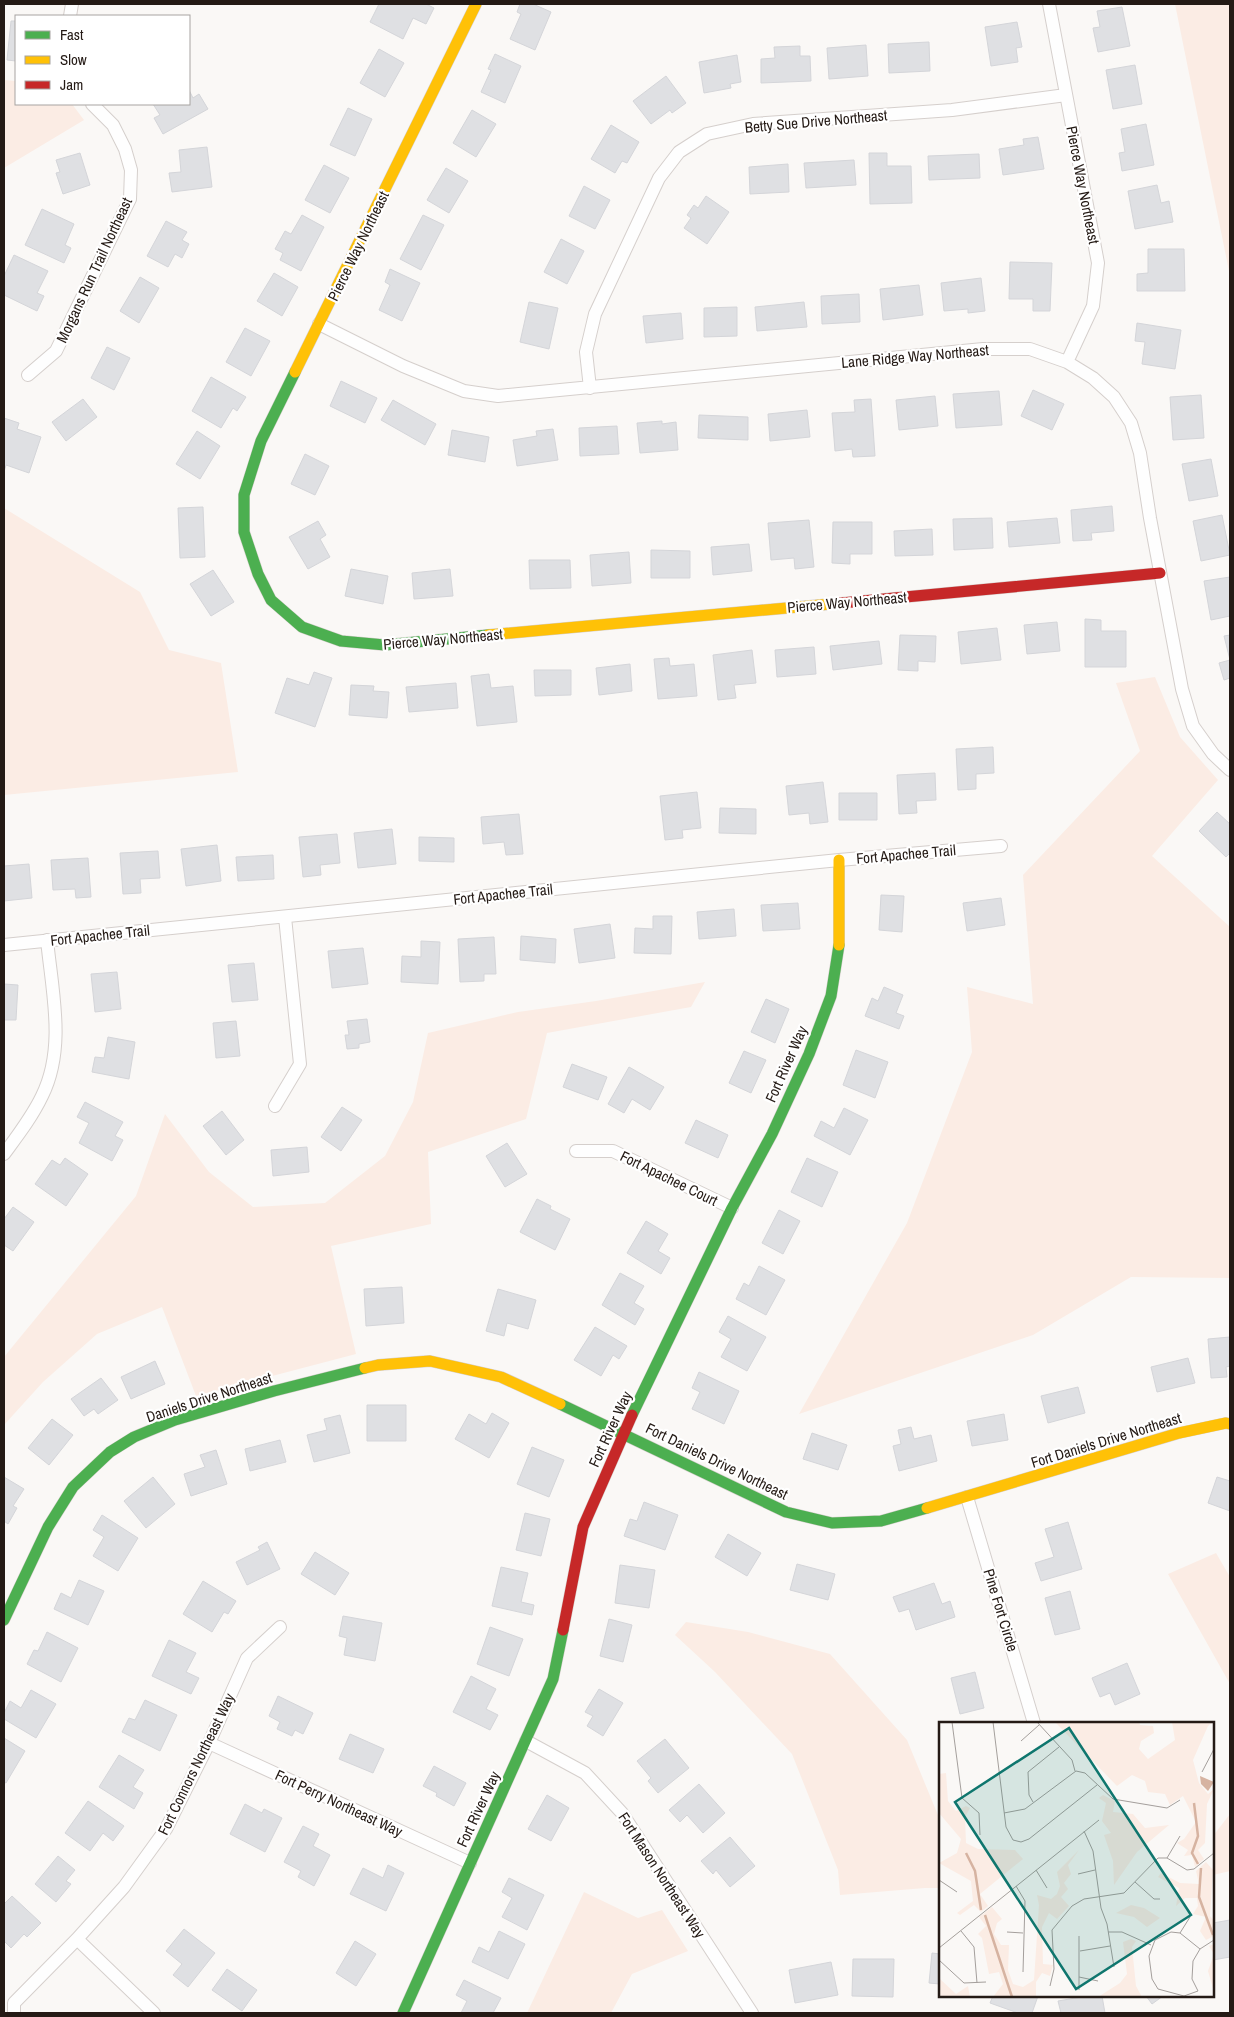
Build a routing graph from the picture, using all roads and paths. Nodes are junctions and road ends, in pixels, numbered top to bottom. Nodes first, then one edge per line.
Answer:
1 (476, 4) edge
2 (1049, 4) edge
3 (1066, 94) junction
4 (93, 105) edge
5 (319, 324) junction
6 (1067, 362) junction
7 (28, 375) dead end
8 (590, 388) junction
9 (1160, 573) junction
10 (1230, 770) edge
11 (1002, 846) dead end
12 (839, 860) junction
13 (285, 917) junction
14 (47, 940) junction
15 (4, 944) edge
16 (275, 1106) dead end
17 (576, 1151) dead end
18 (4, 1154) edge
19 (732, 1208) junction
20 (430, 1361) joint
21 (1230, 1424) edge
22 (624, 1433) junction
23 (967, 1498) junction
24 (4, 1620) edge
25 (280, 1627) dead end
26 (1034, 1722) edge
27 (526, 1741) junction
28 (209, 1743) junction
29 (470, 1863) junction
30 (77, 1939) junction
31 (14, 2013) edge
32 (154, 2013) edge
33 (403, 2013) edge
34 (752, 2013) edge

1 - 5 street, Pierce Way Northeast
2 - 3 street, Pierce Way Northeast
3 - 6 street, Pierce Way Northeast
3 - 8 street, Betty Sue Drive Northeast
4 - 7 street, Morgans Run Trail Northeast
5 - 8 street, Lane Ridge Way Northeast
5 - 9 street, Pierce Way Northeast
6 - 8 street, Lane Ridge Way Northeast
6 - 9 street, Lane Ridge Way Northeast
9 - 10 street, Lane Ridge Way Northeast
11 - 12 street, Fort Apachee Trail
12 - 13 street, Fort Apachee Trail
12 - 19 street, Fort River Way
13 - 14 street, Fort Apachee Trail
13 - 16 street
14 - 15 street, Fort Apachee Trail
14 - 18 street
17 - 19 street, Fort Apachee Court
19 - 22 street, Fort River Way
20 - 22 street, Fort Daniels Drive Northeast
20 - 24 street, Daniels Drive Northeast
21 - 23 street, Fort Daniels Drive Northeast
22 - 23 street, Fort Daniels Drive Northeast
22 - 27 street, Fort River Way
23 - 26 street, Pine Fort Circle
25 - 28 street, Fort Connors Northeast Way
27 - 29 street, Fort River Way
27 - 34 street, Fort Mason Northeast Way
28 - 29 street, Fort Perry Northeast Way
28 - 30 street, Fort Connors Northeast Way
29 - 33 street, Fort River Way
30 - 31 street, Fort Connors Northeast Way
30 - 32 street

